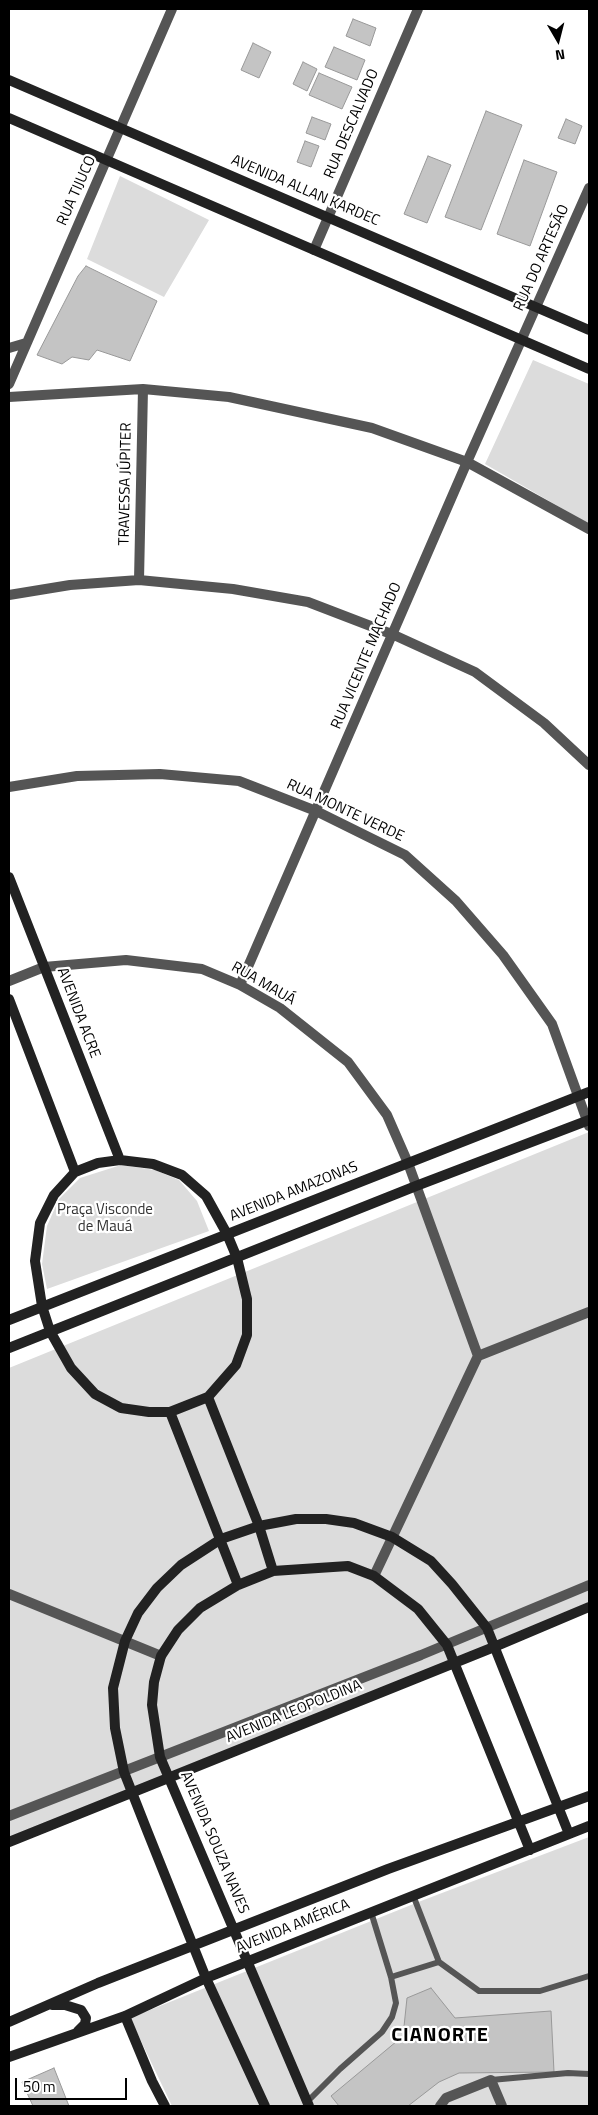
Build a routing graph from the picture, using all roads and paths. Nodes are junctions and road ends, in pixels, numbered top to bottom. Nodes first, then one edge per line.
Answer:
1 (172, 9) edge
2 (418, 9) edge
3 (9, 80) edge
4 (9, 118) edge
5 (120, 128) junction
6 (106, 160) junction
7 (589, 188) edge
8 (328, 218) junction
9 (314, 250) junction
10 (537, 308) junction
11 (589, 330) edge
12 (523, 340) junction
13 (26, 343) junction
14 (9, 348) edge
15 (589, 369) edge
16 (9, 384) edge
17 (143, 389) junction
18 (9, 397) edge
19 (467, 462) junction
20 (589, 530) edge
21 (139, 580) junction
22 (9, 595) edge
23 (394, 635) junction
24 (589, 765) edge
25 (9, 788) edge
26 (316, 811) junction
27 (9, 877) edge
28 (44, 967) junction
29 (9, 981) edge
30 (240, 985) junction
31 (9, 999) edge
32 (589, 1092) edge
33 (578, 1096) junction
34 (589, 1122) edge
35 (120, 1160) junction
36 (408, 1163) junction
37 (75, 1172) junction
38 (416, 1186) junction
39 (228, 1234) junction
40 (237, 1258) junction
41 (42, 1306) junction
42 (589, 1312) edge
43 (9, 1320) edge
44 (50, 1330) junction
45 (9, 1348) edge
46 (478, 1356) junction
47 (208, 1397) junction
48 (170, 1412) junction
49 (259, 1526) junction
50 (392, 1537) junction
51 (221, 1539) junction
52 (273, 1571) junction
53 (374, 1576) junction
54 (238, 1585) junction
55 (589, 1585) edge
56 (9, 1594) edge
57 (589, 1607) edge
58 (487, 1628) junction
59 (125, 1641) junction
60 (447, 1644) junction
61 (494, 1647) junction
62 (162, 1656) junction
63 (454, 1663) junction
64 (160, 1757) junction
65 (124, 1772) junction
66 (170, 1778) junction
67 (133, 1793) junction
68 (589, 1796) edge
69 (558, 1807) junction
70 (9, 1816) edge
71 (519, 1822) junction
72 (589, 1826) edge
73 (570, 1834) junction
74 (9, 1842) edge
75 (530, 1850) junction
76 (412, 1895) junction
77 (371, 1912) junction
78 (235, 1929) junction
79 (193, 1945) junction
80 (248, 1962) junction
81 (439, 1962) junction
82 (589, 1976) edge
83 (391, 1977) junction
84 (206, 1978) junction
85 (51, 2004) junction
86 (125, 2016) junction
87 (9, 2022) edge
88 (75, 2033) junction
89 (9, 2057) edge
90 (589, 2074) edge
91 (491, 2080) junction
92 (308, 2104) edge
93 (164, 2106) edge
94 (265, 2106) edge
95 (440, 2106) edge
96 (502, 2106) edge

1 - 5 street, RUA TIJUCO
2 - 8 street, RUA DESCALVADO
3 - 5 street, AVENIDA ALLAN KARDEC
4 - 6 street
5 - 6 street, RUA TIJUCO
5 - 8 street, AVENIDA ALLAN KARDEC
6 - 9 street
6 - 13 street, RUA TIJUCO
7 - 10 street, RUA DO ARTESÃO
8 - 9 street, RUA DESCALVADO
8 - 10 street, AVENIDA ALLAN KARDEC
9 - 12 street
10 - 11 street, AVENIDA ALLAN KARDEC
10 - 12 street, RUA DO ARTESÃO
12 - 15 street
12 - 19 street, RUA VICENTE MACHADO
13 - 14 street
13 - 16 street, RUA TIJUCO
17 - 18 street
17 - 19 street
17 - 21 street, TRAVESSA JÚPITER
19 - 20 street
19 - 23 street, RUA VICENTE MACHADO
21 - 22 street
21 - 23 street
23 - 24 street
23 - 26 street, RUA VICENTE MACHADO
25 - 26 street, RUA MONTE VERDE
26 - 30 street, RUA VICENTE MACHADO
26 - 33 street, RUA MONTE VERDE
27 - 28 street, AVENIDA ACRE
28 - 29 street, RUA MAUÁ
28 - 30 street, RUA MAUÁ
28 - 35 street, AVENIDA ACRE
30 - 36 street, RUA MAUÁ
31 - 37 street
32 - 33 street, AVENIDA AMAZONAS
33 - 34 street, RUA MONTE VERDE
33 - 36 street, AVENIDA AMAZONAS
34 - 38 street
35 - 37 street
35 - 39 street
36 - 38 street, RUA MAUÁ
36 - 39 street, AVENIDA AMAZONAS
37 - 41 street
38 - 40 street
38 - 46 street, RUA MAUÁ
39 - 40 street
39 - 41 street, AVENIDA AMAZONAS
40 - 44 street
40 - 47 street
41 - 43 street, AVENIDA AMAZONAS
41 - 44 street
42 - 46 street
44 - 45 street
44 - 48 street
46 - 50 street
47 - 48 street
47 - 49 street
48 - 51 street
49 - 50 street
49 - 51 street
49 - 52 street
50 - 53 street
50 - 58 street
51 - 54 street
51 - 59 street
52 - 53 street, AVENIDA SOUZA NAVES
52 - 54 street, AVENIDA SOUZA NAVES
53 - 60 street, AVENIDA SOUZA NAVES
54 - 62 street, AVENIDA SOUZA NAVES
55 - 58 street
56 - 59 street
57 - 61 street, AVENIDA LEOPOLDINA
58 - 60 street
58 - 61 street
59 - 62 street
59 - 65 street
60 - 63 street, AVENIDA SOUZA NAVES
60 - 64 street
61 - 63 street, AVENIDA LEOPOLDINA
61 - 69 street
62 - 64 street, AVENIDA SOUZA NAVES
63 - 66 street, AVENIDA LEOPOLDINA
63 - 71 street, AVENIDA SOUZA NAVES
64 - 65 street
64 - 66 street, AVENIDA SOUZA NAVES
65 - 67 street
65 - 70 street
66 - 67 street, AVENIDA LEOPOLDINA
66 - 78 street, AVENIDA SOUZA NAVES
67 - 74 street, AVENIDA LEOPOLDINA
67 - 79 street
68 - 69 street, AVENIDA AMÉRICA
69 - 71 street, AVENIDA AMÉRICA
69 - 73 street
71 - 75 street, AVENIDA SOUZA NAVES
71 - 78 street, AVENIDA AMÉRICA
72 - 73 street, AVENIDA AMÉRICA
73 - 75 street, AVENIDA AMÉRICA
75 - 76 street, AVENIDA AMÉRICA
76 - 77 street, AVENIDA AMÉRICA
76 - 81 lane
77 - 80 street, AVENIDA AMÉRICA
77 - 83 lane
78 - 79 street, AVENIDA AMÉRICA
78 - 80 street, AVENIDA SOUZA NAVES
79 - 84 street
79 - 85 street, AVENIDA AMÉRICA
80 - 84 street, AVENIDA AMÉRICA
80 - 92 street, AVENIDA SOUZA NAVES
81 - 82 lane
81 - 83 lane
83 - 92 lane
84 - 86 street, AVENIDA AMÉRICA
84 - 94 street
85 - 87 street, AVENIDA AMÉRICA
85 - 88 street
86 - 88 street, AVENIDA AMÉRICA
86 - 93 street
88 - 89 street, AVENIDA AMÉRICA
90 - 91 lane
91 - 95 street
91 - 96 street

